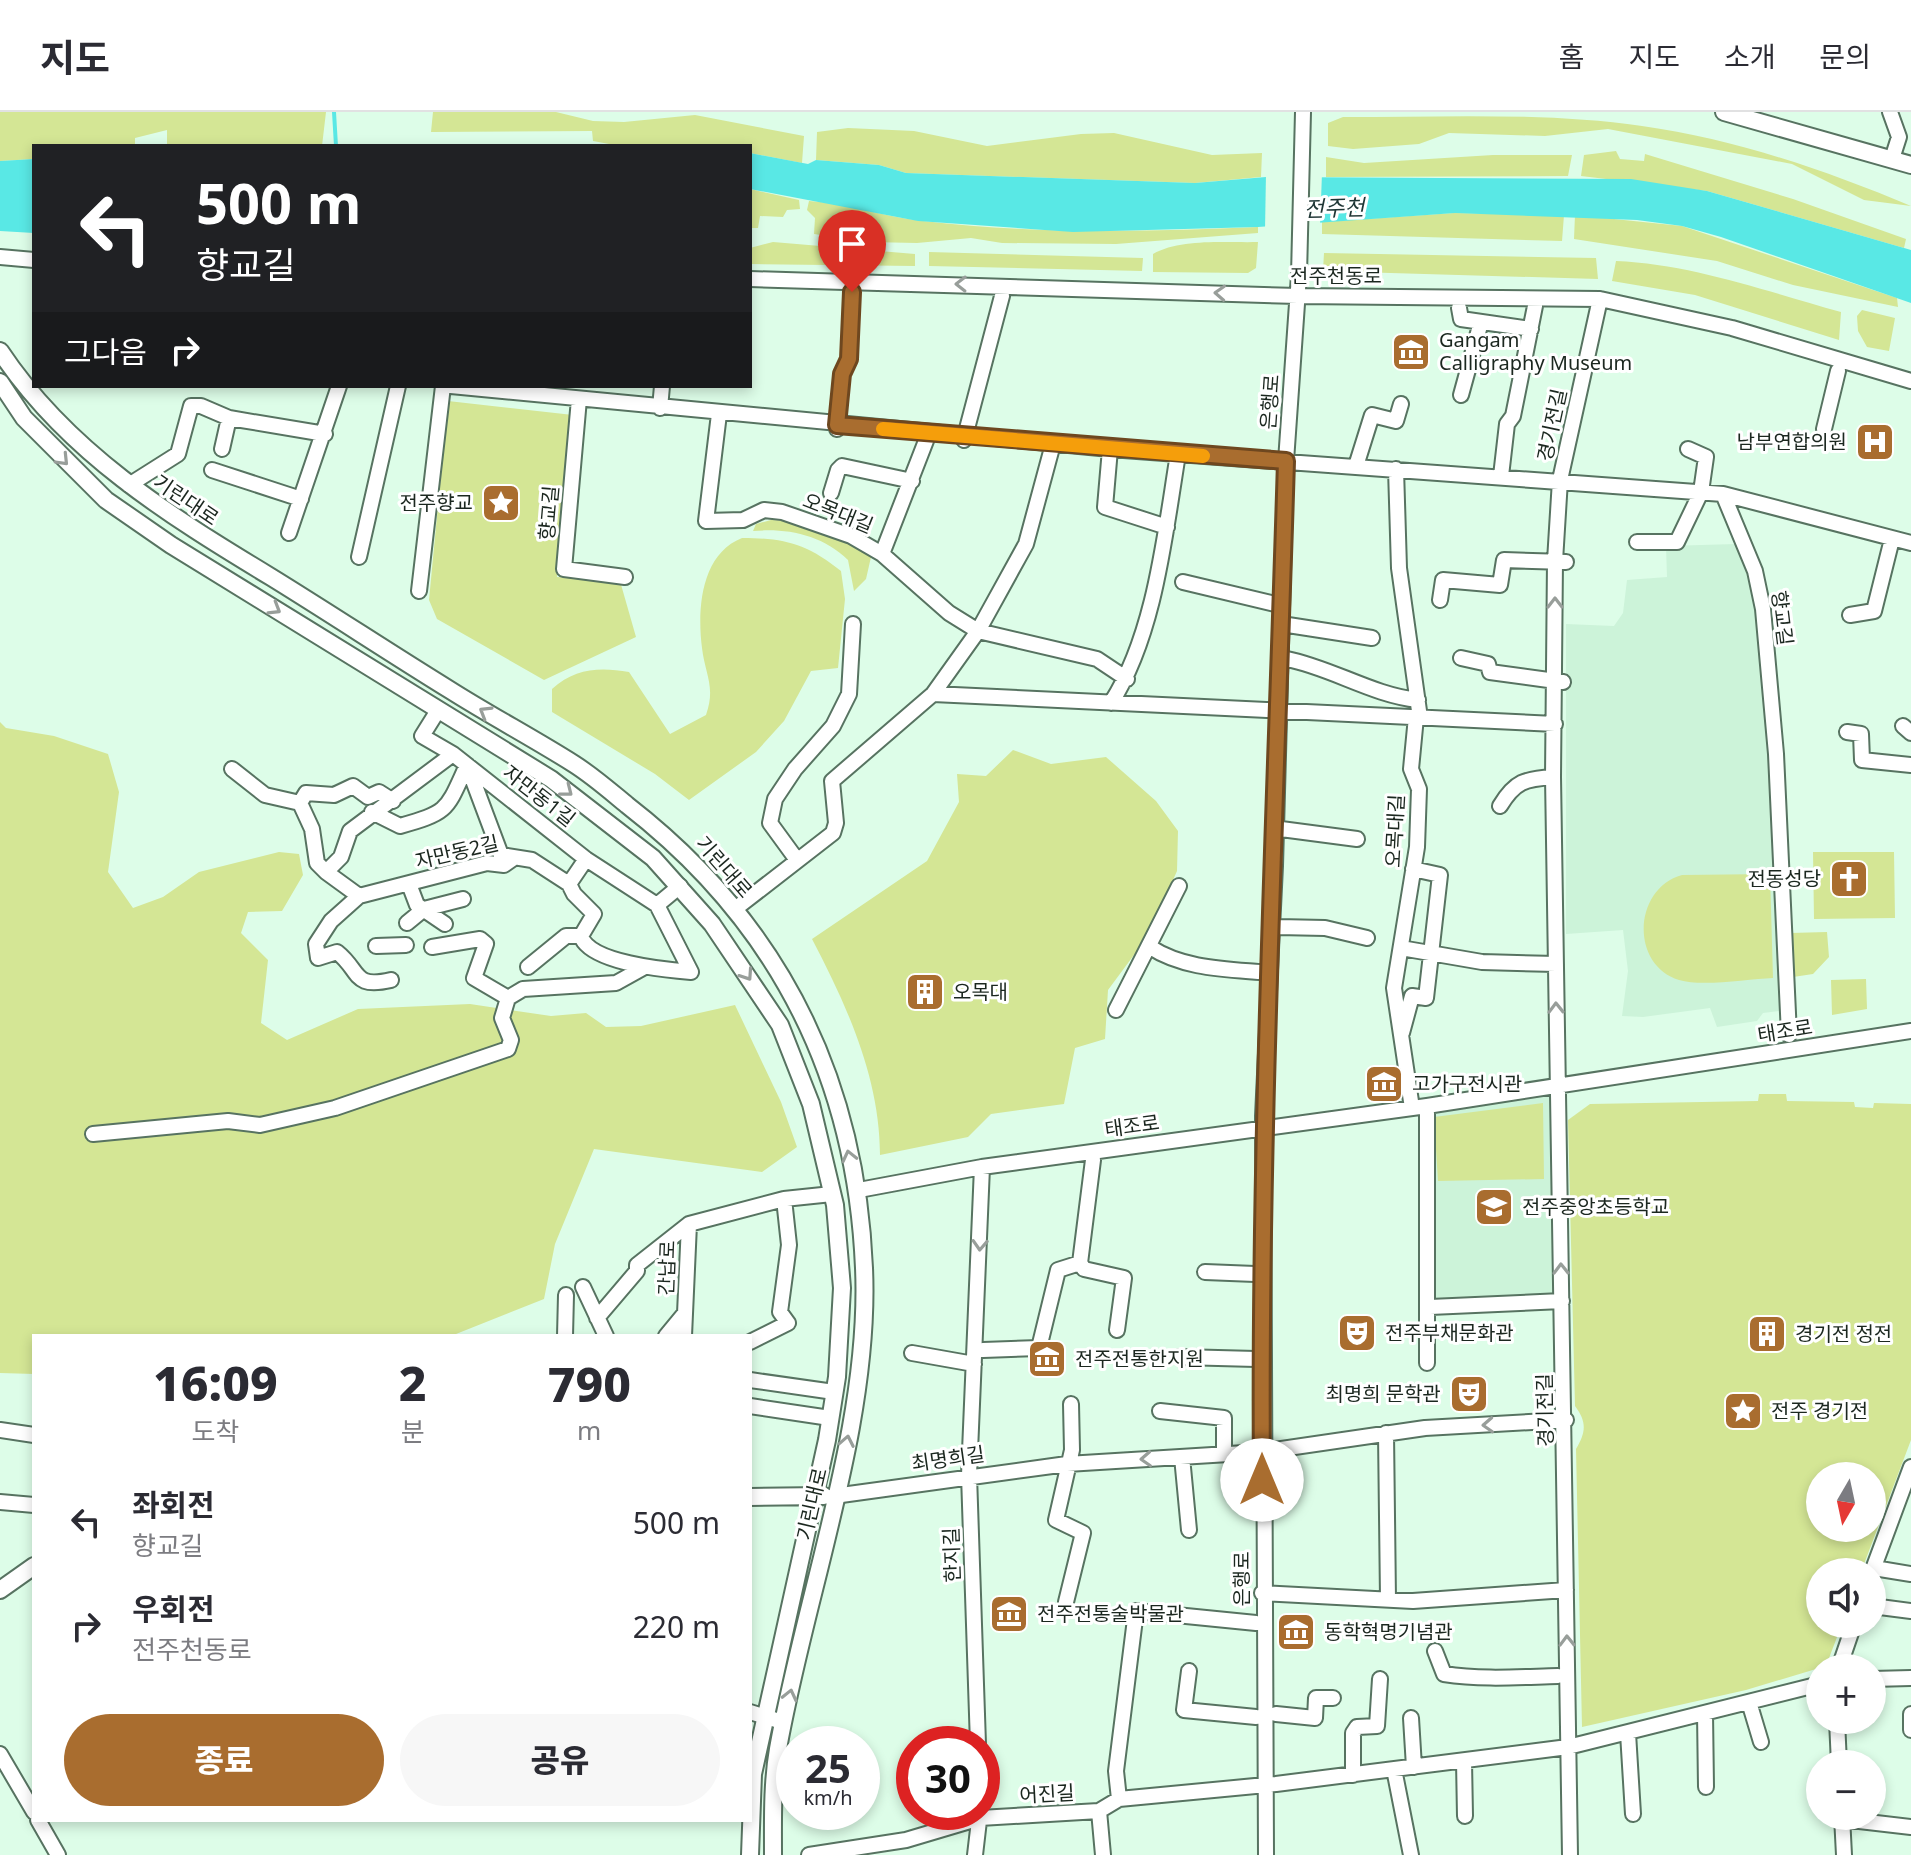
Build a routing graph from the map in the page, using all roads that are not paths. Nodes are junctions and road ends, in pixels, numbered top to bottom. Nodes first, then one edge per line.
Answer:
1 (1724, 112) edge
2 (1890, 112) edge
3 (1303, 119) edge
4 (1892, 159) junction
5 (1911, 165) edge
6 (0, 257) edge
7 (32, 260) edge
8 (752, 279) edge
9 (852, 292) dead end
10 (1002, 296) dead end
11 (1298, 296) junction
12 (1600, 299) junction
13 (1535, 306) dead end
14 (1459, 308) dead end
15 (1481, 322) junction
16 (1531, 329) junction
17 (0, 351) edge
18 (1838, 371) dead end
19 (1911, 381) edge
20 (0, 382) edge
21 (338, 388) edge
22 (398, 388) edge
23 (443, 388) edge
24 (493, 388) edge
25 (662, 388) edge
26 (514, 389) edge
27 (582, 395) edge
28 (1461, 395) dead end
29 (1401, 404) dead end
30 (660, 408) junction
31 (719, 414) junction
32 (229, 418) junction
33 (837, 427) junction
34 (1824, 429) dead end
35 (929, 433) junction
36 (325, 434) junction
37 (965, 438) junction
38 (1053, 444) junction
39 (222, 449) dead end
40 (1110, 449) junction
41 (1688, 449) dead end
42 (1178, 454) junction
43 (1286, 461) junction
44 (1356, 466) junction
45 (1396, 469) junction
46 (212, 470) dead end
47 (1501, 476) junction
48 (1560, 480) junction
49 (912, 481) junction
50 (129, 485) junction
51 (1701, 492) junction
52 (831, 493) dead end
53 (1723, 494) junction
54 (301, 499) junction
55 (1167, 527) junction
56 (289, 533) dead end
57 (1892, 539) junction
58 (1637, 542) dead end
59 (1911, 543) edge
60 (882, 554) junction
61 (359, 557) dead end
62 (1561, 562) junction
63 (625, 577) dead end
64 (1183, 582) dead end
65 (419, 591) dead end
66 (1440, 600) dead end
67 (1275, 604) dead end
68 (1850, 615) dead end
69 (853, 624) dead end
70 (1288, 625) dead end
71 (978, 631) junction
72 (1372, 638) dead end
73 (1461, 658) dead end
74 (1287, 659) dead end
75 (1127, 679) junction
76 (1559, 681) junction
77 (933, 694) junction
78 (1418, 700) junction
79 (1111, 703) junction
80 (1279, 711) junction
81 (437, 712) junction
82 (1418, 718) junction
83 (1555, 724) junction
84 (1847, 732) dead end
85 (453, 754) junction
86 (1776, 754) joint
87 (467, 765) junction
88 (1911, 765) edge
89 (232, 769) dead end
90 (1553, 777) junction
91 (393, 801) junction
92 (300, 803) junction
93 (1500, 806) dead end
94 (372, 812) junction
95 (1281, 829) dead end
96 (1357, 839) dead end
97 (514, 858) junction
98 (586, 859) junction
99 (797, 860) junction
100 (1413, 869) junction
101 (326, 872) junction
102 (409, 884) junction
103 (569, 884) junction
104 (680, 886) junction
105 (1179, 886) dead end
106 (359, 896) junction
107 (463, 899) dead end
108 (657, 905) junction
109 (735, 909) junction
110 (422, 911) junction
111 (407, 923) dead end
112 (445, 924) dead end
113 (1278, 927) dead end
114 (581, 936) junction
115 (1367, 938) dead end
116 (406, 945) dead end
117 (376, 946) dead end
118 (432, 947) dead end
119 (1150, 947) junction
120 (1401, 948) junction
121 (1431, 953) junction
122 (1556, 964) junction
123 (528, 967) dead end
124 (643, 968) junction
125 (1260, 972) dead end
126 (391, 980) dead end
127 (508, 998) junction
128 (1116, 1010) dead end
129 (1911, 1031) edge
130 (1789, 1035) dead end
131 (1400, 1039) junction
132 (1557, 1086) junction
133 (1420, 1107) junction
134 (1263, 1127) junction
135 (93, 1134) dead end
136 (1093, 1160) dead end
137 (982, 1167) junction
138 (859, 1190) junction
139 (832, 1194) junction
140 (784, 1199) junction
141 (689, 1224) junction
142 (1080, 1263) junction
143 (1205, 1272) dead end
144 (1255, 1274) dead end
145 (583, 1287) dead end
146 (566, 1295) dead end
147 (1562, 1301) junction
148 (1430, 1307) junction
149 (685, 1313) junction
150 (597, 1318) junction
151 (1117, 1330) dead end
152 (565, 1334) edge
153 (605, 1334) edge
154 (668, 1334) edge
155 (684, 1334) edge
156 (752, 1341) edge
157 (983, 1350) dead end
158 (912, 1353) dead end
159 (1180, 1357) dead end
160 (1256, 1359) dead end
161 (1427, 1363) dead end
162 (974, 1364) junction
163 (752, 1380) edge
164 (834, 1392) junction
165 (1071, 1404) dead end
166 (752, 1406) edge
167 (1160, 1411) dead end
168 (830, 1418) junction
169 (1566, 1420) junction
170 (0, 1430) edge
171 (1386, 1433) junction
172 (32, 1435) edge
173 (1261, 1452) junction
174 (1224, 1454) junction
175 (1182, 1457) junction
176 (1067, 1464) junction
177 (1911, 1467) edge
178 (969, 1475) junction
179 (813, 1496) junction
180 (834, 1496) junction
181 (752, 1497) edge
182 (0, 1502) edge
183 (32, 1505) edge
184 (1189, 1530) dead end
185 (1880, 1558) edge
186 (32, 1567) edge
187 (1886, 1572) edge
188 (1911, 1574) edge
189 (0, 1590) edge
190 (1566, 1590) junction
191 (1262, 1593) junction
192 (1388, 1599) junction
193 (1066, 1602) dead end
194 (1886, 1608) edge
195 (1911, 1611) edge
196 (1256, 1623) dead end
197 (1435, 1651) dead end
198 (1189, 1671) dead end
199 (1558, 1676) dead end
200 (1911, 1678) edge
201 (1380, 1679) dead end
202 (1886, 1679) edge
203 (1806, 1688) edge
204 (1333, 1698) dead end
205 (1749, 1702) junction
206 (1705, 1713) junction
207 (1276, 1714) dead end
208 (1911, 1714) edge
209 (757, 1715) edge
210 (1256, 1717) dead end
211 (1411, 1718) dead end
212 (784, 1722) junction
213 (977, 1726) edge
214 (1911, 1730) edge
215 (1628, 1733) junction
216 (1761, 1742) dead end
217 (1568, 1747) junction
218 (0, 1754) edge
219 (1464, 1761) junction
220 (1414, 1767) junction
221 (1394, 1769) junction
222 (1353, 1775) junction
223 (752, 1777) edge
224 (1265, 1785) junction
225 (1706, 1787) dead end
226 (1119, 1799) junction
227 (32, 1809) edge
228 (1099, 1811) junction
229 (1000, 1814) edge
230 (1633, 1814) dead end
231 (1465, 1816) dead end
232 (39, 1822) edge
233 (750, 1822) edge
234 (1886, 1823) edge
235 (1911, 1827) edge
236 (936, 1830) edge
237 (978, 1830) edge
238 (1843, 1830) edge
239 (58, 1855) edge
240 (750, 1855) edge
241 (773, 1855) edge
242 (809, 1855) edge
243 (975, 1855) edge
244 (1103, 1855) edge
245 (1266, 1855) edge
246 (1411, 1855) edge
247 (1570, 1855) edge
248 (1844, 1855) edge

1 - 4 street
2 - 4 street
3 - 11 street, 은행로
4 - 5 street
6 - 7 street
11 -> 8 street, 전주천동로
9 - 33 street
10 - 37 street
11 - 12 street, 전주천동로
11 - 43 street, 은행로
12 - 19 street, 전주천동로
12 - 48 street, 경기전길
13 - 16 street
14 - 15 street
15 - 16 street
15 - 28 street
16 - 47 street
17 - 50 street, 기린대로
18 - 34 street
20 -> 81 street, 기린대로
21 - 36 street
22 - 61 street
23 - 65 street
24 - 26 street
25 - 30 street
26 - 27 street
27 - 30 street
27 - 63 street, 향교길
29 - 44 street
30 - 31 street
31 - 33 street
31 - 60 street, 오목대길
32 - 36 street
32 - 39 street
32 - 50 street
33 - 35 street
35 - 37 street
35 - 49 street
36 - 54 street
37 - 38 street
38 - 40 street
38 - 71 street
40 - 42 street
40 - 55 street
41 - 51 street
42 - 43 street
42 - 55 street
43 - 44 street
43 - 80 street, 은행로
44 - 45 street
45 - 47 street
45 - 78 street, 오목대길
46 - 54 street
47 - 48 street
48 - 51 street
48 - 62 street, 경기전길
49 - 52 street
49 - 60 street
109 -> 50 street, 기린대로
51 - 53 street
51 - 58 street
53 - 57 street
53 - 86 street, 향교길
54 - 56 street
55 - 75 street
57 - 59 street
57 - 68 street
60 - 71 street, 오목대길
62 - 66 street
76 -> 62 street, 경기전길
64 - 67 street
69 - 99 street
70 - 72 street
71 - 75 street, 오목대길
71 - 77 street
73 - 76 street
74 - 78 street
75 - 79 street
76 - 83 street, 경기전길
77 - 79 street
77 - 99 street
78 - 82 street, 오목대길
79 - 80 street
80 - 82 street
80 - 134 street, 은행로
81 - 85 street, 자만동1길
81 -> 104 street, 기린대로
82 - 83 street
82 - 100 street, 오목대길
83 - 90 street, 경기전길
84 - 88 street
85 - 87 street, 자만동1길
85 - 91 street
86 - 130 street, 태조로
87 - 94 street
87 - 97 street, 자만동2길
87 - 98 street, 자만동1길
89 - 92 street
90 - 93 street
90 - 122 street, 경기전길
91 - 92 street
91 - 94 street
92 - 101 street
94 - 101 street
95 - 96 street
97 - 102 street, 자만동2길
97 - 103 street, 자만동2길
98 - 103 street
98 - 108 street
99 - 109 street
100 - 120 street, 오목대길
100 - 121 street
101 - 106 street
102 - 106 street, 자만동2길
102 - 110 street, 자만동2길
103 - 114 street, 자만동2길
104 - 108 street
104 -> 139 street, 기린대로
105 - 119 street
106 - 126 street, 자만동2길
107 - 110 street
108 - 124 street
138 -> 109 street, 기린대로
110 - 111 street
110 - 112 street
113 - 115 street
114 - 123 street
114 - 124 street
116 - 117 street
118 - 127 street
119 - 125 street
119 - 128 street
120 - 121 street
120 - 131 street
121 - 122 street
121 - 131 street
132 -> 122 street, 경기전길
124 - 127 street
127 - 135 street
129 - 132 street, 태조로
131 - 133 street
132 - 133 street, 태조로
147 -> 132 street, 경기전길
133 - 134 street, 태조로
133 - 148 street
134 - 137 street, 태조로
134 - 173 street, 은행로
136 - 142 street, 태조로
137 - 138 street, 태조로
137 -> 162 street, 한지길
180 -> 138 street, 기린대로
139 - 140 street
139 - 164 street, 기린대로
140 - 141 street
140 - 156 street
141 - 149 street, 간납로
141 - 150 street
142 - 151 street
142 - 157 street
143 - 144 street
145 - 150 street
146 - 152 street
147 - 148 street
147 - 169 street, 경기전길
148 - 161 street
149 - 154 street, 간납로
149 - 155 street, 간납로
150 - 153 street
158 - 162 street
159 - 160 street
162 - 178 street, 한지길
163 - 164 street
164 - 168 street, 기린대로
165 - 176 street
166 - 168 street
167 - 174 street
168 - 179 street, 기린대로
169 -> 171 street, 최명희길
169 - 190 street, 경기전길
170 - 172 street
171 - 173 street, 최명희길
171 - 192 street
173 - 174 street, 최명희길
173 - 191 street, 은행로
174 - 175 street, 최명희길
175 -> 176 street, 최명희길
175 - 184 street
176 - 178 street, 최명희길
176 - 193 street
177 - 185 street
178 - 180 street, 최명희길
178 - 213 street, 한지길
179 - 180 street
179 - 181 street
179 - 209 street, 기린대로
212 -> 180 street, 기린대로
182 - 183 street
186 - 189 street
187 - 188 street
190 - 192 street
217 -> 190 street, 경기전길
191 - 192 street
191 - 224 street, 은행로
194 - 195 street
196 - 226 street, 은행로
197 - 199 street
198 - 210 street
200 - 202 street
201 - 222 street
203 - 205 street, 어진길
204 - 207 street
205 - 206 street, 어진길
205 - 216 street
206 - 215 street, 어진길
206 - 225 street
208 - 214 street
209 - 212 street
209 - 223 street, 기린대로
211 - 220 street
212 - 241 street, 기린대로
215 - 217 street, 어진길
215 - 230 street
217 - 219 street, 어진길
217 - 247 street, 경기전길
218 - 227 street
219 - 220 street, 어진길
219 - 231 street
220 - 221 street, 어진길
221 - 222 street, 어진길
221 - 246 street
222 - 224 street, 어진길
224 - 226 street, 어진길
224 - 245 street, 은행로
226 - 228 street, 어진길
228 - 229 street, 어진길
228 - 244 street, 어진길
232 - 239 street
233 - 240 street, 기린대로
234 - 235 street
236 - 242 street, 어진길
237 - 243 street
238 - 248 street

